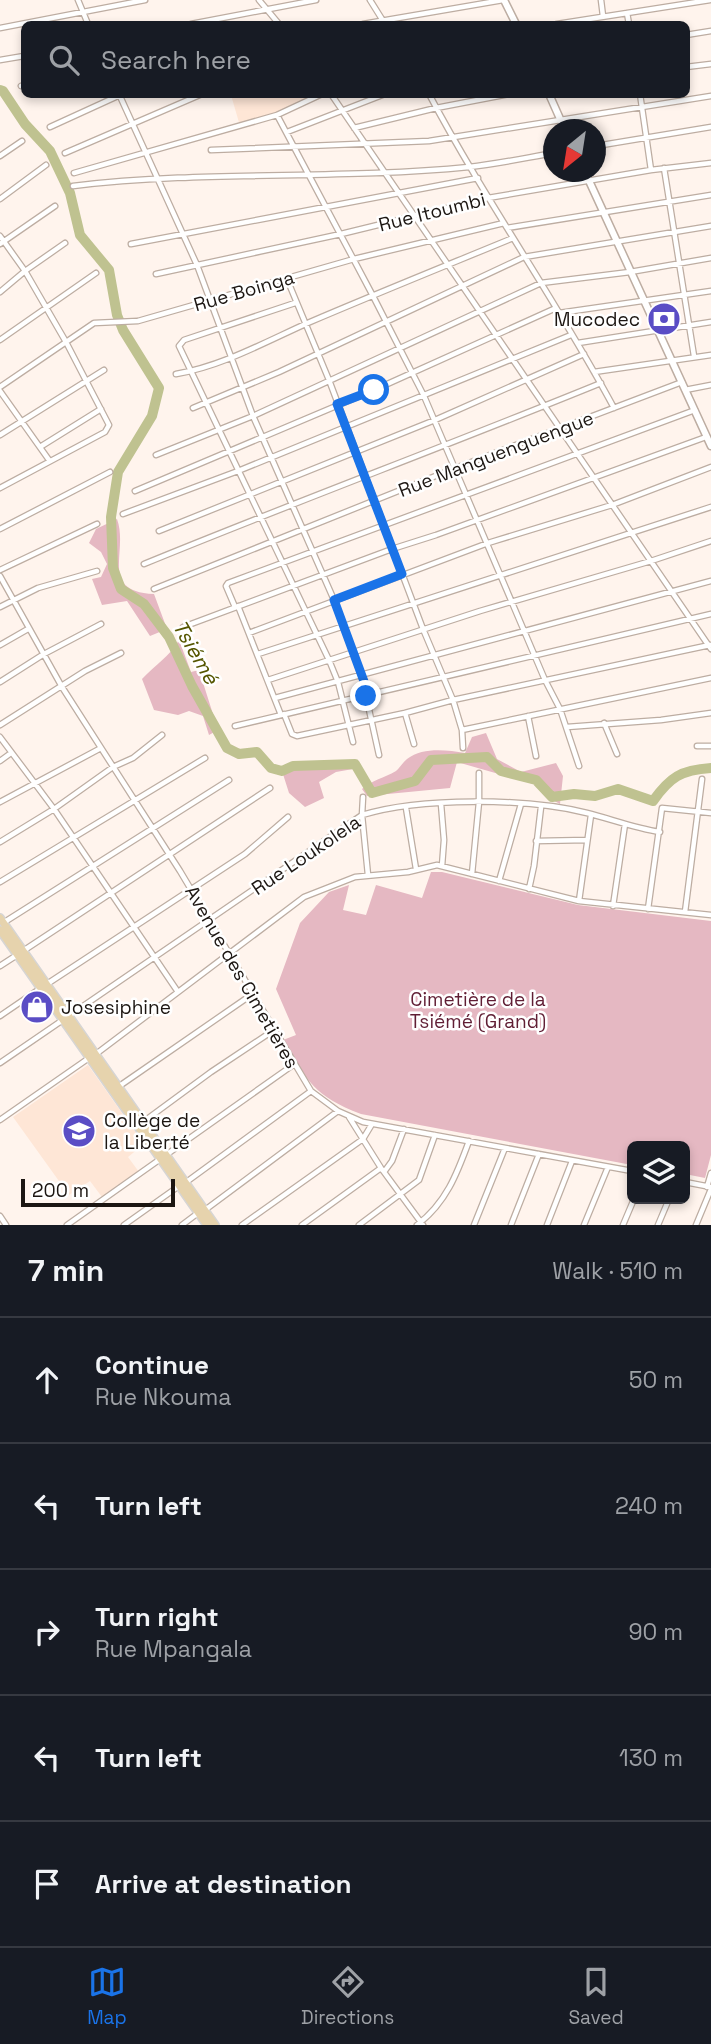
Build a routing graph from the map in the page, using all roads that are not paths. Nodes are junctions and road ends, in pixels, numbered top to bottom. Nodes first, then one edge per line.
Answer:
1 (78, 0) edge
2 (145, 0) edge
3 (259, 0) edge
4 (316, 0) edge
5 (370, 0) edge
6 (503, 0) edge
7 (601, 0) edge
8 (710, 0) edge
9 (268, 10) junction
10 (83, 12) junction
11 (627, 13) junction
12 (603, 17) junction
13 (36, 21) edge
14 (87, 21) edge
15 (208, 21) edge
16 (277, 21) edge
17 (383, 21) edge
18 (394, 21) edge
19 (514, 21) edge
20 (577, 21) edge
21 (628, 21) edge
22 (21, 24) edge
23 (0, 28) edge
24 (711, 31) edge
25 (690, 34) edge
26 (21, 56) edge
27 (0, 60) edge
28 (711, 64) edge
29 (690, 67) edge
30 (711, 96) edge
31 (113, 98) edge
32 (121, 98) edge
33 (192, 98) edge
34 (314, 98) edge
35 (334, 98) edge
36 (375, 98) edge
37 (431, 98) edge
38 (488, 98) edge
39 (551, 98) edge
40 (641, 98) edge
41 (642, 106) junction
42 (436, 108) junction
43 (343, 111) junction
44 (277, 116) junction
45 (560, 119) joint
46 (543, 122) edge
47 (132, 123) junction
48 (50, 127) dead end
49 (711, 127) edge
50 (354, 128) junction
51 (287, 132) junction
52 (646, 137) junction
53 (454, 138) junction
54 (22, 141) dead end
55 (606, 144) edge
56 (365, 145) junction
57 (295, 148) junction
58 (211, 150) dead end
59 (65, 153) dead end
60 (146, 154) junction
61 (543, 155) edge
62 (0, 156) edge
63 (711, 163) edge
64 (46, 165) dead end
65 (471, 167) junction
66 (664, 168) junction
67 (651, 170) junction
68 (385, 172) junction
69 (74, 173) dead end
70 (308, 174) junction
71 (155, 178) junction
72 (478, 178) junction
73 (606, 178) edge
74 (584, 182) edge
75 (590, 182) edge
76 (73, 186) dead end
77 (398, 194) junction
78 (711, 195) edge
79 (488, 198) junction
80 (0, 199) edge
81 (669, 201) junction
82 (55, 206) dead end
83 (327, 207) junction
84 (604, 213) junction
85 (414, 216) junction
86 (504, 223) junction
87 (711, 226) edge
88 (507, 229) junction
89 (674, 231) junction
90 (182, 233) junction
91 (341, 234) junction
92 (513, 238) junction
93 (1, 241) edge
94 (430, 241) junction
95 (616, 242) junction
96 (65, 243) dead end
97 (131, 244) dead end
98 (524, 257) junction
99 (711, 258) edge
100 (354, 260) junction
101 (678, 263) junction
102 (197, 265) junction
103 (448, 265) junction
104 (25, 271) junction
105 (630, 272) junction
106 (96, 273) dead end
107 (156, 274) dead end
108 (287, 279) junction
109 (541, 283) junction
110 (464, 286) junction
111 (711, 291) edge
112 (0, 292) edge
113 (683, 294) junction
114 (373, 296) junction
115 (209, 301) junction
116 (644, 301) junction
117 (295, 303) junction
118 (46, 308) junction
119 (558, 310) junction
120 (480, 311) junction
121 (387, 322) junction
122 (711, 322) edge
123 (304, 324) junction
124 (687, 325) junction
125 (221, 329) junction
126 (658, 331) junction
127 (497, 335) junction
128 (571, 335) junction
129 (0, 340) edge
130 (66, 342) junction
131 (578, 343) junction
132 (400, 349) junction
133 (317, 354) junction
134 (584, 354) junction
135 (711, 355) edge
136 (694, 356) junction
137 (233, 357) junction
138 (513, 360) junction
139 (671, 361) junction
140 (104, 370) dead end
141 (191, 372) junction
142 (594, 372) junction
143 (411, 373) junction
144 (176, 374) dead end
145 (526, 379) junction
146 (86, 380) junction
147 (329, 380) junction
148 (682, 382) junction
149 (601, 383) junction
150 (711, 386) edge
151 (242, 387) junction
152 (0, 389) edge
153 (685, 390) junction
154 (424, 396) junction
155 (206, 404) junction
156 (337, 404) junction
157 (546, 406) junction
158 (193, 408) dead end
159 (614, 408) junction
160 (101, 409) junction
161 (695, 410) junction
162 (253, 416) junction
163 (22, 420) junction
164 (435, 420) junction
165 (346, 427) junction
166 (561, 429) junction
167 (218, 430) junction
168 (0, 435) edge
169 (262, 436) junction
170 (706, 437) junction
171 (444, 446) junction
172 (711, 446) edge
173 (40, 447) junction
174 (228, 452) junction
175 (355, 452) junction
176 (578, 452) junction
177 (156, 455) dead end
178 (273, 457) junction
179 (49, 460) junction
180 (711, 467) edge
181 (453, 469) junction
182 (238, 471) junction
183 (110, 472) dead end
184 (365, 475) junction
185 (594, 477) junction
186 (284, 483) junction
187 (0, 488) edge
188 (135, 491) dead end
189 (466, 494) junction
190 (249, 495) junction
191 (374, 501) junction
192 (292, 504) junction
193 (612, 505) junction
194 (711, 507) edge
195 (123, 514) dead end
196 (260, 517) junction
197 (477, 521) junction
198 (97, 524) dead end
199 (384, 526) junction
200 (0, 529) edge
201 (302, 530) junction
202 (159, 531) dead end
203 (633, 533) junction
204 (272, 541) junction
205 (711, 541) edge
206 (488, 543) junction
207 (392, 549) junction
208 (311, 551) junction
209 (651, 561) junction
210 (284, 562) junction
211 (144, 564) dead end
212 (0, 570) edge
213 (97, 571) dead end
214 (402, 574) junction
215 (322, 575) junction
216 (0, 576) edge
217 (501, 576) junction
218 (711, 581) edge
219 (296, 586) junction
220 (154, 589) dead end
221 (672, 591) junction
222 (11, 600) junction
223 (334, 600) junction
224 (512, 602) junction
225 (414, 603) junction
226 (0, 607) edge
227 (237, 607) junction
228 (306, 610) junction
229 (711, 614) edge
230 (691, 619) junction
231 (101, 624) dead end
232 (343, 625) junction
233 (183, 627) dead end
234 (27, 629) junction
235 (423, 629) junction
236 (524, 630) junction
237 (249, 633) junction
238 (316, 634) junction
239 (0, 645) edge
240 (710, 646) edge
241 (354, 651) junction
242 (121, 653) dead end
243 (44, 654) junction
244 (258, 654) junction
245 (535, 654) junction
246 (434, 655) junction
247 (330, 660) junction
248 (363, 675) junction
249 (711, 678) edge
250 (443, 679) junction
251 (268, 680) junction
252 (545, 680) junction
253 (0, 682) edge
254 (338, 682) junction
255 (62, 687) junction
256 (367, 695) junction
257 (275, 698) junction
258 (453, 700) junction
259 (343, 702) junction
260 (560, 709) junction
261 (405, 713) junction
262 (711, 713) edge
263 (282, 715) junction
264 (528, 716) junction
265 (372, 719) junction
266 (604, 723) junction
267 (349, 724) junction
268 (0, 725) edge
269 (235, 726) dead end
270 (567, 727) junction
271 (462, 730) junction
272 (162, 735) dead end
273 (0, 737) edge
274 (353, 742) dead end
275 (414, 744) dead end
276 (696, 746) dead end
277 (711, 746) edge
278 (101, 748) junction
279 (463, 748) dead end
280 (11, 753) junction
281 (617, 754) dead end
282 (379, 755) dead end
283 (536, 756) dead end
284 (205, 758) dead end
285 (0, 761) edge
286 (579, 766) dead end
287 (113, 767) junction
288 (479, 773) dead end
289 (702, 779) dead end
290 (229, 780) dead end
291 (35, 784) junction
292 (270, 788) dead end
293 (363, 797) dead end
294 (134, 799) junction
295 (0, 802) edge
296 (479, 802) junction
297 (441, 804) junction
298 (521, 804) junction
299 (541, 806) junction
300 (406, 807) junction
301 (54, 809) junction
302 (698, 812) junction
303 (711, 813) edge
304 (362, 815) junction
305 (591, 815) junction
306 (288, 817) dead end
307 (625, 824) junction
308 (153, 827) junction
309 (660, 832) junction
310 (73, 837) junction
311 (587, 840) junction
312 (536, 841) junction
313 (0, 842) edge
314 (170, 855) junction
315 (92, 866) junction
316 (442, 866) junction
317 (416, 869) junction
318 (472, 874) junction
319 (368, 875) junction
320 (499, 881) junction
321 (0, 882) edge
322 (191, 889) junction
323 (529, 889) junction
324 (111, 892) junction
325 (579, 901) junction
326 (613, 906) junction
327 (648, 909) junction
328 (685, 912) junction
329 (711, 915) edge
330 (210, 920) junction
331 (1, 924) edge
332 (133, 926) junction
333 (20, 953) junction
334 (231, 954) junction
335 (153, 958) junction
336 (0, 966) edge
337 (44, 986) junction
338 (178, 992) junction
339 (254, 993) junction
340 (0, 1016) edge
341 (67, 1018) junction
342 (274, 1030) junction
343 (93, 1056) junction
344 (0, 1063) edge
345 (293, 1065) junction
346 (118, 1087) junction
347 (310, 1091) junction
348 (338, 1111) junction
349 (349, 1116) junction
350 (0, 1120) edge
351 (143, 1123) junction
352 (372, 1124) junction
353 (404, 1129) junction
354 (435, 1135) junction
355 (362, 1139) junction
356 (470, 1141) junction
357 (505, 1148) junction
358 (539, 1154) junction
359 (164, 1157) junction
360 (572, 1161) junction
361 (608, 1167) junction
362 (382, 1170) junction
363 (627, 1170) edge
364 (711, 1173) edge
365 (690, 1183) edge
366 (183, 1184) junction
367 (710, 1187) edge
368 (402, 1195) junction
369 (632, 1204) edge
370 (667, 1204) edge
371 (202, 1211) junction
372 (0, 1216) edge
373 (420, 1224) edge
374 (6, 1225) edge
375 (67, 1225) edge
376 (124, 1225) edge
377 (182, 1225) edge
378 (207, 1225) edge
379 (215, 1225) edge
380 (242, 1225) edge
381 (302, 1225) edge
382 (359, 1225) edge
383 (474, 1225) edge
384 (511, 1225) edge
385 (547, 1225) edge
386 (584, 1225) edge
387 (623, 1225) edge
388 (659, 1225) edge
389 (696, 1225) edge

1 - 10 street
2 - 10 street
3 - 9 street
4 - 9 street
5 - 17 street
6 - 18 street
6 - 19 street
7 - 12 street
8 - 11 street
9 - 15 street
9 - 16 street
10 - 13 street
10 - 14 street
11 - 12 street
11 - 21 street
12 - 20 street
22 - 23 street
24 - 25 street
26 - 27 street
28 - 29 street
30 - 41 street
31 - 48 street
32 - 47 street
33 - 47 street
34 - 44 street
35 - 43 street
36 - 43 street
37 - 42 street
38 - 42 street
39 - 45 street
40 - 41 street
41 - 45 street
41 - 52 street
42 - 50 street
42 - 53 street
43 - 50 street
43 - 51 street
44 - 51 street
44 - 60 street
46 - 53 street
47 - 59 street
47 - 60 street
49 - 52 street
50 - 56 street
51 - 57 street
52 - 55 street
52 - 67 street
53 - 56 street
53 - 65 street
54 - 62 street
56 - 57 street
56 - 68 street
57 - 58 street
57 - 70 street
60 - 69 street
60 - 71 street
61 - 65 street
63 - 66 street, Rue Itoumbi
64 - 80 street
65 - 68 street
65 - 72 street
66 - 67 street, Rue Itoumbi
66 - 81 street
67 - 73 street, Rue Itoumbi
68 - 70 street
68 - 77 street
70 - 71 street
70 - 83 street
71 - 76 street
71 - 90 street
72 - 77 street
72 - 79 street
74 - 79 street, Rue Itoumbi
75 - 84 street
77 - 83 street
77 - 85 street
78 - 81 street
79 - 85 street, Rue Itoumbi
79 - 86 street
81 - 84 street
81 - 89 street
82 - 93 street
83 - 90 street
83 - 91 street
84 - 88 street
84 - 95 street
85 - 91 street, Rue Itoumbi
85 - 94 street
86 - 88 street
86 - 94 street, Rue Boinga
87 - 89 street
88 - 92 street
89 - 95 street
89 - 101 street
90 - 97 street
90 - 102 street
91 - 100 street
91 - 102 street, Rue Itoumbi
92 - 98 street
92 - 103 street
93 - 104 street
94 - 100 street, Rue Boinga
94 - 103 street
95 - 98 street
95 - 105 street
96 - 104 street
98 - 109 street
98 - 110 street
99 - 101 street
100 - 108 street, Rue Boinga
100 - 114 street
101 - 105 street
101 - 113 street
102 - 107 street, Rue Itoumbi
102 - 115 street
103 - 110 street
103 - 114 street
104 - 112 street
104 - 118 street
105 - 109 street
105 - 116 street
106 - 118 street
108 - 115 street, Rue Boinga
108 - 117 street
109 - 119 street
109 - 120 street
110 - 120 street
110 - 121 street
111 - 113 street
113 - 116 street
113 - 124 street
114 - 121 street
114 - 123 street
115 - 125 street
115 - 130 street, Rue Boinga
116 - 119 street
116 - 126 street
117 - 123 street
117 - 125 street
118 - 129 street
118 - 130 street
119 - 127 street
119 - 128 street
120 - 127 street
120 - 132 street
121 - 132 street
121 - 133 street
122 - 124 street
123 - 133 street
123 - 137 street
124 - 126 street
124 - 136 street
125 - 137 street
125 - 141 street
126 - 131 street
126 - 139 street
127 - 138 street
127 - 143 street
128 - 131 street
128 - 138 street
130 - 146 street
130 - 152 street, Rue Boinga
131 - 134 street
132 - 143 street
132 - 147 street
133 - 147 street
133 - 151 street
134 - 142 street
134 - 145 street
135 - 136 street
136 - 139 street
137 - 141 street
137 - 151 street
138 - 145 street
138 - 154 street
139 - 142 street
139 - 148 street
140 - 146 street
141 - 144 street
141 - 155 street
142 - 149 street
143 - 154 street
143 - 156 street
145 - 157 street
145 - 164 street
146 - 160 street
146 - 163 street
147 - 156 street
147 - 162 street
148 - 153 street
148 - 159 street, Rue Manguenguengue
149 - 157 street
149 - 159 street
150 - 153 street
151 - 155 street
151 - 162 street
152 - 163 street
153 - 161 street
154 - 164 street
154 - 165 street
155 - 158 street
155 - 167 street
156 - 165 street
156 - 169 street
157 - 166 street
157 - 171 street
159 - 166 street, Rue Manguenguengue
160 - 173 street
160 - 179 street
161 - 170 street
161 - 176 street
162 - 167 street
162 - 169 street
163 - 168 street
163 - 173 street
164 - 171 street
164 - 175 street
165 - 175 street
165 - 178 street
166 - 176 street
166 - 181 street, Rue Manguenguengue
167 - 174 street
167 - 177 street
169 - 174 street
169 - 178 street
170 - 172 street
170 - 185 street
171 - 181 street
171 - 184 street
173 - 179 street
174 - 182 street
174 - 188 street
175 - 184 street
175 - 186 street
176 - 185 street
176 - 189 street
178 - 182 street
178 - 186 street
179 - 187 street
180 - 193 street
181 - 189 street
181 - 191 street, Rue Manguenguengue
182 - 190 street
182 - 195 street
183 - 200 street
184 - 191 street
184 - 192 street
185 - 193 street
185 - 197 street
186 - 190 street
186 - 192 street
189 - 197 street
189 - 199 street
190 - 196 street
190 - 202 street
191 - 199 street
191 - 201 street, Rue Manguenguengue
192 - 196 street
192 - 201 street
193 - 203 street
193 - 206 street
194 - 203 street
196 - 204 street
196 - 211 street
197 - 206 street
197 - 207 street
198 - 212 street
199 - 207 street
199 - 208 street
201 - 204 street, Rue Manguenguengue
201 - 208 street
203 - 209 street
203 - 217 street
204 - 210 street
204 - 220 street, Rue Manguenguengue
205 - 209 street
206 - 214 street
206 - 217 street
207 - 214 street
207 - 215 street
208 - 210 street
208 - 215 street
209 - 221 street
209 - 224 street
210 - 219 street
210 - 227 street
213 - 222 street
214 - 223 street
214 - 225 street
215 - 219 street
215 - 223 street
216 - 222 street, Avenue des Cimetières
217 - 224 street
217 - 225 street
218 - 221 street
219 - 227 street
219 - 228 street
221 - 230 street
221 - 236 street
222 - 226 street
222 - 234 street, Avenue des Cimetières
223 - 228 street
223 - 232 street
224 - 235 street
224 - 236 street
225 - 232 street
225 - 235 street
227 - 233 street
227 - 237 street
228 - 237 street
228 - 238 street
229 - 230 street
230 - 240 street
230 - 245 street
231 - 243 street
232 - 238 street
232 - 241 street
234 - 239 street
234 - 243 street, Avenue des Cimetières
235 - 241 street
235 - 246 street
236 - 245 street
236 - 246 street
237 - 244 street
238 - 244 street
238 - 247 street
240 - 252 street
241 - 247 street
241 - 248 street
242 - 255 street
243 - 253 street
243 - 255 street, Avenue des Cimetières
244 - 251 street
245 - 250 street
245 - 252 street
246 - 248 street
246 - 250 street
247 - 251 street
247 - 254 street
248 - 254 street
248 - 256 street
249 - 260 street
250 - 256 street
250 - 258 street
251 - 257 street
252 - 258 street
252 - 260 street
254 - 257 street
254 - 259 street
255 - 268 street
255 - 278 street, Avenue des Cimetières
256 - 259 street
256 - 265 street
257 - 263 street
258 - 261 street
258 - 271 street
259 - 263 street
259 - 267 street
260 - 264 street
260 - 270 street
261 - 265 street
261 - 275 street
262 - 266 street
263 - 267 street
263 - 269 street
264 - 271 street
264 - 283 street
265 - 267 street
265 - 282 street
266 - 270 street
266 - 281 street
267 - 274 street
270 - 286 street
271 - 279 street
272 - 287 street
273 - 280 street
276 - 277 street
278 - 287 street, Avenue des Cimetières
278 - 291 street
280 - 285 street
280 - 291 street
284 - 294 street
287 - 294 street, Avenue des Cimetières
287 - 301 street
288 - 296 street
289 - 302 street
290 - 308 street
291 - 295 street
291 - 301 street
292 - 314 street
293 - 304 street
294 - 308 street, Avenue des Cimetières
294 - 310 street
296 - 297 street, Rue Loukolela
296 - 298 street, Rue Loukolela
296 - 318 street
297 - 300 street, Rue Loukolela
297 - 316 street
298 - 299 street, Rue Loukolela
298 - 320 street
299 - 305 street, Rue Loukolela
299 - 312 street
300 - 304 street, Rue Loukolela
300 - 317 street
301 - 310 street
301 - 313 street
302 - 303 street
302 - 309 street
302 - 328 street
304 - 319 street
304 - 330 street, Rue Loukolela
305 - 307 street, Rue Loukolela
305 - 311 street
306 - 322 street
307 - 309 street, Rue Loukolela
307 - 326 street
308 - 314 street, Avenue des Cimetières
308 - 315 street
309 - 327 street
310 - 315 street
310 - 321 street
311 - 312 street
311 - 325 street
312 - 323 street
314 - 322 street, Avenue des Cimetières
314 - 324 street
315 - 324 street
315 - 331 street
316 - 317 street
316 - 318 street
317 - 319 street
318 - 320 street
319 - 334 street
320 - 323 street
322 - 330 street, Avenue des Cimetières
322 - 332 street
323 - 325 street
324 - 332 street
324 - 333 street
325 - 326 street
326 - 327 street
327 - 328 street
328 - 329 street
330 - 334 street, Avenue des Cimetières
330 - 335 street, Rue Loukolela
331 - 333 main road
332 - 335 street
332 - 337 street
333 - 336 street
333 - 337 main road
334 - 338 street
334 - 339 street, Avenue des Cimetières
335 - 338 street
335 - 341 street, Rue Loukolela
337 - 340 street
337 - 341 main road
338 - 343 street
339 - 342 street, Avenue des Cimetières
339 - 346 street
341 - 343 main road
341 - 344 street, Rue Loukolela
342 - 345 street, Avenue des Cimetières
342 - 351 street
343 - 346 main road
343 - 350 street
343 - 359 main road
345 - 347 street, Avenue des Cimetières
345 - 359 street
346 - 351 main road
347 - 348 street, Avenue des Cimetières
347 - 366 street
348 - 349 street, Avenue des Cimetières
348 - 371 street
349 - 352 street, Avenue des Cimetières
349 - 355 street
351 - 359 main road
352 - 353 street, Avenue des Cimetières
352 - 355 street
353 - 354 street, Avenue des Cimetières
353 - 362 street
354 - 356 street, Avenue des Cimetières
354 - 368 street
355 - 362 street
355 - 380 street
356 - 357 street, Avenue des Cimetières
356 - 373 street
357 - 358 street, Avenue des Cimetières
357 - 383 street
358 - 360 street, Avenue des Cimetières
358 - 384 street
359 - 366 main road
359 - 375 street
360 - 361 street, Avenue des Cimetières
360 - 385 street
361 - 363 street, Avenue des Cimetières
361 - 386 street
362 - 368 street
362 - 381 street
364 - 367 street
365 - 367 street
366 - 371 main road
366 - 376 street
367 - 389 street
368 - 373 street
368 - 382 street
369 - 387 street
370 - 388 street
371 - 377 street
371 - 378 main road
371 - 379 main road
372 - 374 street

